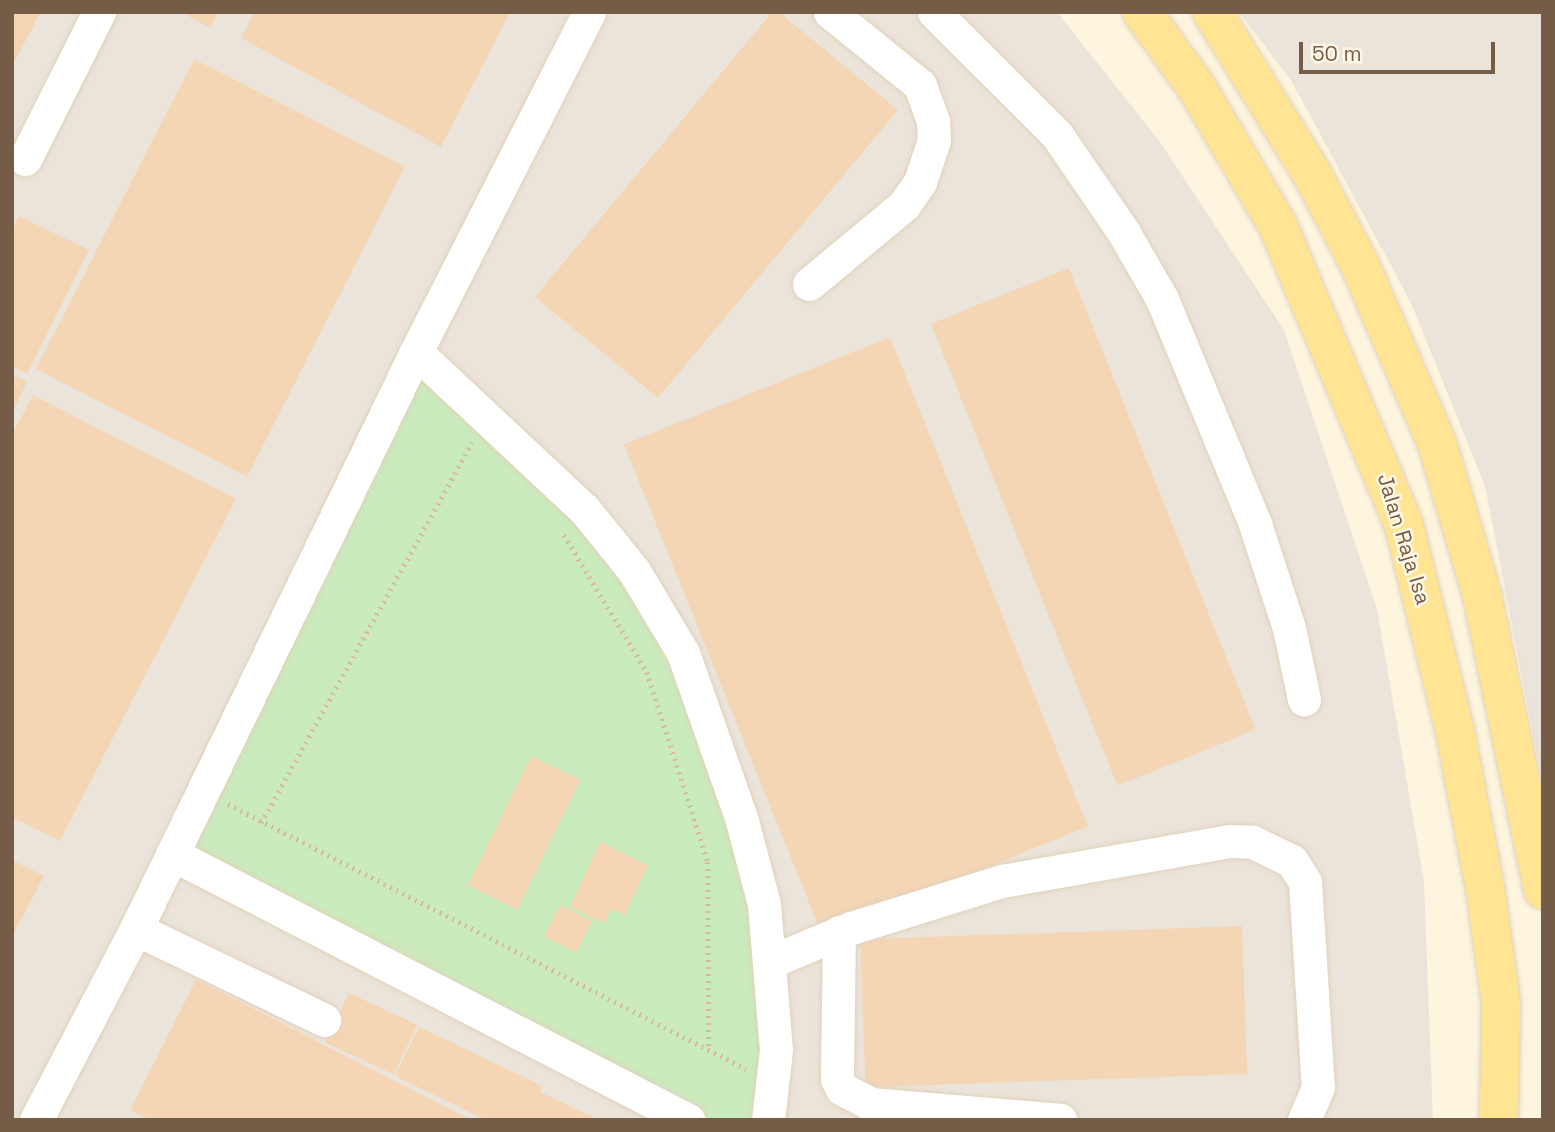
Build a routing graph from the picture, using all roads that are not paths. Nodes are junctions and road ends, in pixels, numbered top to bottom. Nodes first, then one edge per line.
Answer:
1 (99, 12) edge
2 (589, 12) edge
3 (830, 12) edge
4 (934, 12) edge
5 (1142, 12) edge
6 (1212, 12) edge
7 (25, 159) dead end
8 (810, 284) dead end
9 (416, 352) junction
10 (1304, 699) dead end
11 (172, 854) junction
12 (1543, 890) edge
13 (135, 929) junction
14 (839, 932) junction
15 (772, 961) junction
16 (324, 1020) dead end
17 (36, 1120) edge
18 (688, 1120) edge
19 (768, 1120) edge
20 (1060, 1120) edge
21 (1304, 1120) edge
22 (1499, 1120) edge

1 - 7 lane
2 - 9 lane
3 - 8 lane
4 - 10 lane
5 - 22 main road, Jalan Raja Isa
6 - 12 main road
9 - 11 lane
9 - 15 lane
11 - 13 lane
11 - 18 lane
13 - 16 lane
13 - 17 lane
14 - 15 lane
14 - 20 lane
14 - 21 lane
15 - 19 lane

